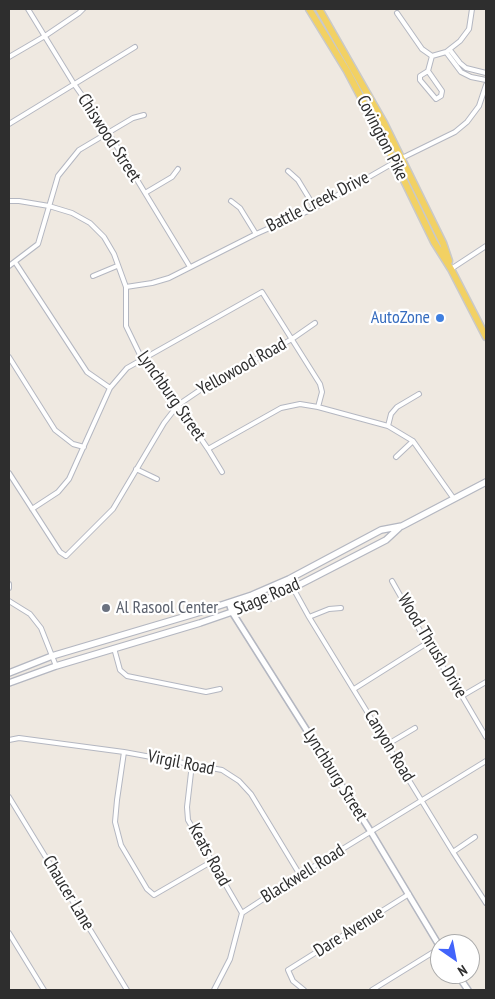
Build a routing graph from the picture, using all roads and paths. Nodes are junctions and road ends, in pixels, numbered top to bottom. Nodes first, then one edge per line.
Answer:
1 (28, 9) edge
2 (83, 9) edge
3 (309, 9) edge
4 (319, 9) edge
5 (472, 9) edge
6 (397, 13) dead end
7 (45, 36) junction
8 (135, 47) dead end
9 (448, 51) junction
10 (432, 56) junction
11 (9, 57) edge
12 (428, 71) junction
13 (486, 73) edge
14 (486, 80) edge
15 (74, 84) junction
16 (486, 85) edge
17 (144, 115) dead end
18 (9, 124) edge
19 (108, 132) junction
20 (402, 158) junction
21 (395, 162) junction
22 (178, 169) dead end
23 (288, 171) dead end
24 (145, 193) junction
25 (231, 200) dead end
26 (9, 201) edge
27 (49, 206) junction
28 (315, 208) junction
29 (256, 234) junction
30 (486, 246) edge
31 (15, 262) junction
32 (9, 266) edge
33 (117, 266) junction
34 (190, 267) junction
35 (451, 269) junction
36 (93, 276) dead end
37 (126, 287) junction
38 (315, 323) dead end
39 (486, 337) edge
40 (292, 339) junction
41 (9, 358) edge
42 (142, 359) junction
43 (110, 388) junction
44 (419, 394) dead end
45 (178, 405) junction
46 (318, 407) junction
47 (388, 426) junction
48 (413, 441) junction
49 (84, 447) junction
50 (208, 448) junction
51 (396, 457) dead end
52 (136, 469) junction
53 (222, 472) dead end
54 (9, 473) edge
55 (157, 479) dead end
56 (486, 482) edge
57 (454, 499) junction
58 (32, 509) junction
59 (402, 526) junction
60 (392, 580) dead end
61 (293, 588) junction
62 (9, 601) edge
63 (229, 603) junction
64 (341, 608) dead end
65 (232, 612) junction
66 (309, 617) junction
67 (427, 643) junction
68 (114, 648) junction
69 (52, 656) junction
70 (56, 666) junction
71 (9, 673) edge
72 (486, 682) edge
73 (9, 683) edge
74 (220, 689) dead end
75 (354, 689) junction
76 (462, 696) junction
77 (415, 728) dead end
78 (486, 737) edge
79 (9, 740) edge
80 (388, 744) junction
81 (124, 752) junction
82 (486, 761) edge
83 (192, 764) junction
84 (9, 797) edge
85 (421, 800) junction
86 (371, 832) junction
87 (475, 837) dead end
88 (453, 852) junction
89 (211, 862) junction
90 (300, 875) junction
91 (409, 894) junction
92 (486, 903) edge
93 (242, 913) junction
94 (9, 933) edge
95 (432, 934) edge
96 (430, 953) edge
97 (44, 990) edge
98 (127, 990) edge
99 (214, 990) edge
100 (304, 990) edge
101 (372, 990) edge

1 - 7 street, Chiswood Street
2 - 7 street
3 - 21 main road, Covington Pike
4 - 20 main road, Covington Pike
5 - 9 street
6 - 10 street
7 - 11 street
7 - 15 street, Chiswood Street
8 - 15 street
9 - 10 street
9 - 13 street
9 - 14 street
10 - 12 street
12 - 12 street
15 - 18 street
15 - 19 street, Chiswood Street
16 - 20 street, Battle Creek Drive
17 - 19 street
19 - 24 street, Chiswood Street
19 - 27 street
20 - 21 street, Battle Creek Drive
20 - 35 main road, Covington Pike
21 - 28 street, Battle Creek Drive
21 - 35 main road, Covington Pike
22 - 24 street
23 - 28 street
24 - 34 street, Chiswood Street
25 - 29 street
26 - 27 street, Lynchburg Street
27 - 31 street
27 - 33 street, Lynchburg Street
28 - 29 street, Battle Creek Drive
29 - 34 street, Battle Creek Drive
30 - 35 street
31 - 32 street
31 - 43 street
33 - 36 street
33 - 37 street, Lynchburg Street
34 - 37 street, Battle Creek Drive
35 - 39 main road, Covington Pike
37 - 42 street, Lynchburg Street
38 - 40 street, Yellowood Road
40 - 42 street
40 - 45 street, Yellowood Road
40 - 46 street
41 - 49 street
42 - 43 street
42 - 45 street, Lynchburg Street
43 - 49 street
44 - 47 street
45 - 50 street, Lynchburg Street
45 - 52 street, Yellowood Road
46 - 47 street
46 - 50 street
47 - 48 street
48 - 51 street
48 - 57 street
49 - 58 street
50 - 53 street, Lynchburg Street
52 - 55 street
52 - 58 street, Yellowood Road
54 - 58 street
56 - 57 main road, Stage Road
57 - 59 main road, Stage Road
59 - 61 main road, Stage Road
59 - 63 main road, Stage Road
60 - 67 street, Wood Thrush Drive
61 - 65 main road, Stage Road
61 - 66 street, Canyon Road
62 - 69 street
63 - 65 street, Lynchburg Street
63 - 69 main road, Stage Road
64 - 66 street
65 - 68 main road, Stage Road
65 - 86 street, Lynchburg Street
66 - 75 street, Canyon Road
67 - 75 street
67 - 76 street, Wood Thrush Drive
68 - 70 main road, Stage Road
68 - 74 street
69 - 70 street
69 - 71 main road, Stage Road
70 - 73 main road, Stage Road
72 - 76 street
75 - 80 street, Canyon Road
76 - 78 street, Wood Thrush Drive
77 - 80 street
79 - 81 street, Virgil Road
80 - 85 street, Canyon Road
81 - 83 street, Virgil Road
81 - 89 street
82 - 85 street, Blackwell Road
83 - 89 street, Keats Road
83 - 90 street, Virgil Road
84 - 98 street, Chaucer Lane
85 - 86 street, Blackwell Road
85 - 88 street, Canyon Road
86 - 90 street, Blackwell Road
86 - 91 street, Lynchburg Street
87 - 88 street
88 - 92 street, Canyon Road
89 - 93 street, Keats Road
90 - 93 street, Blackwell Road
91 - 95 street, Lynchburg Street
91 - 100 street, Dare Avenue
93 - 99 street, Blackwell Road
94 - 97 street
96 - 101 street

